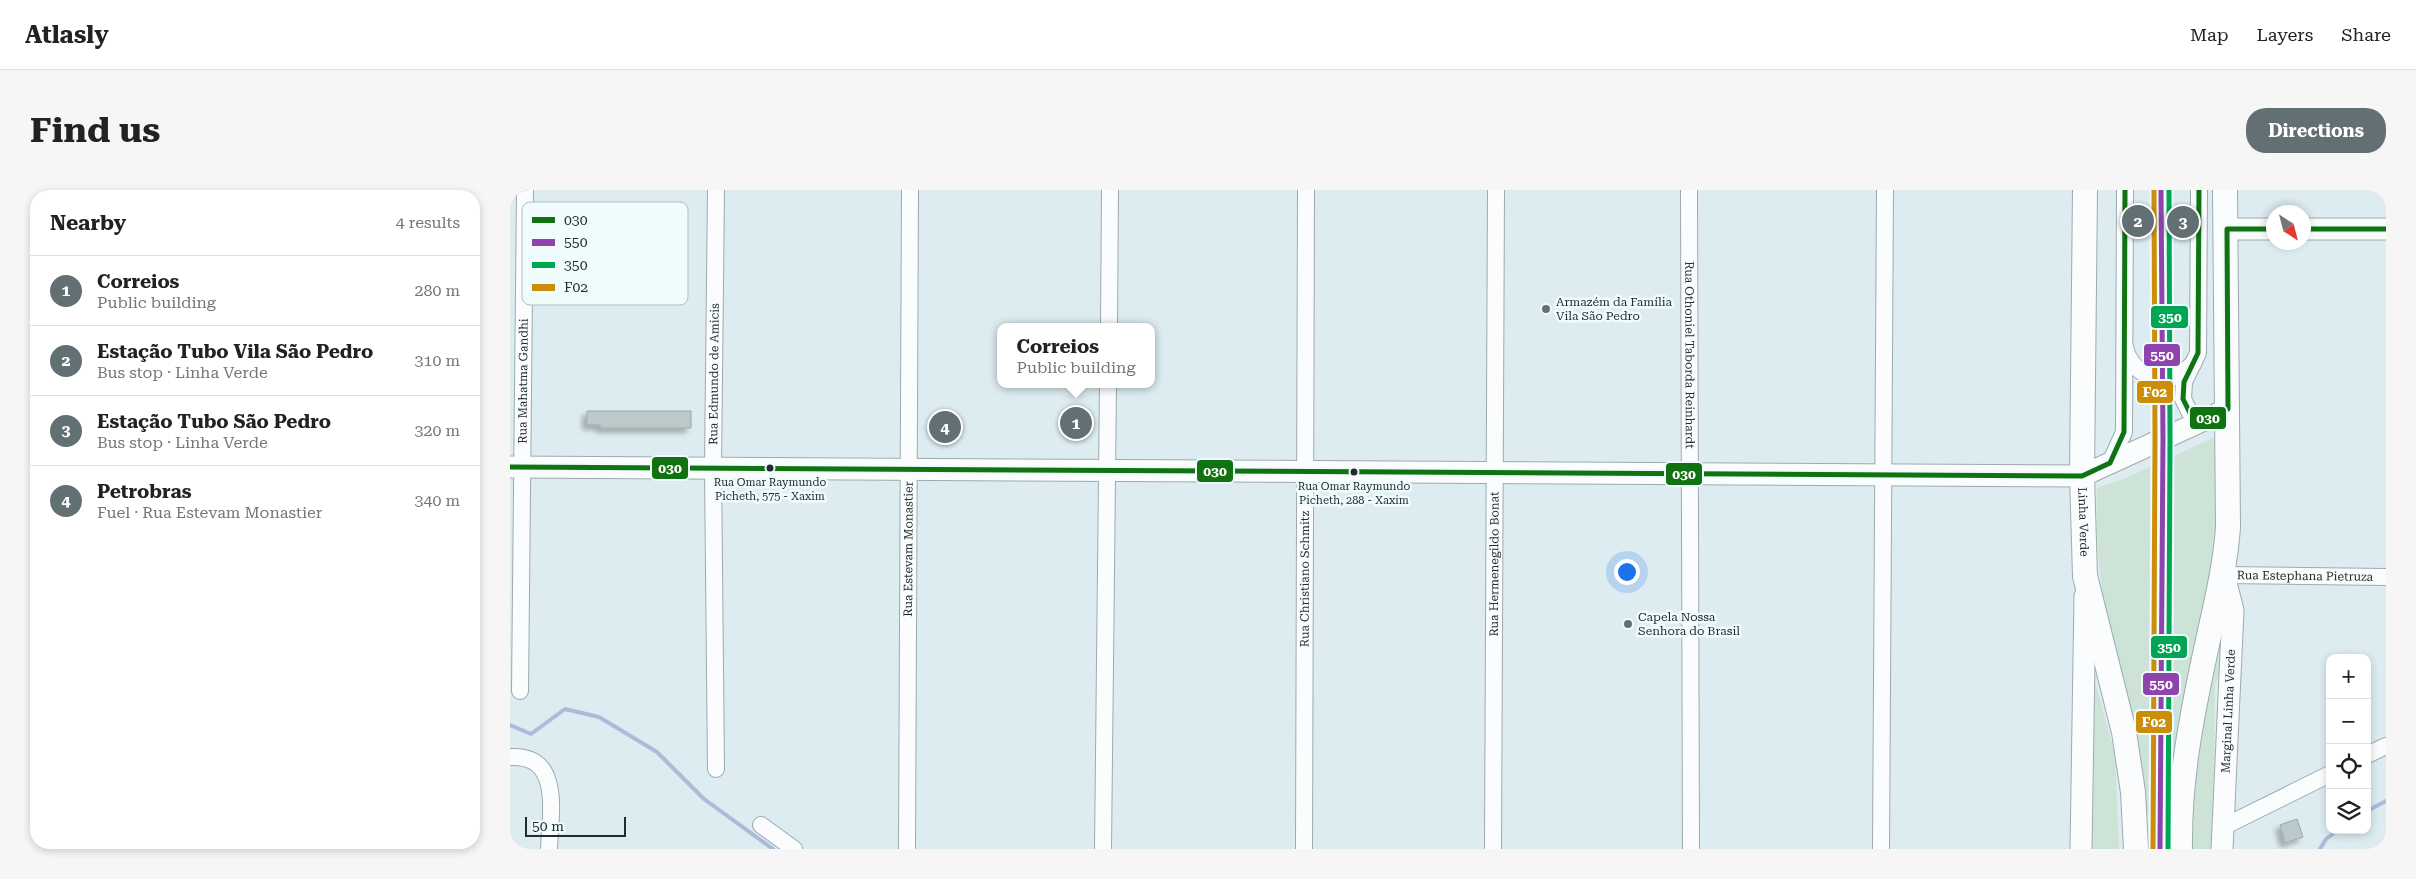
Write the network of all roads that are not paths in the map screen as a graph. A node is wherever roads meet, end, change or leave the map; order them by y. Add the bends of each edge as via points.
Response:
1 (716, 190) edge
2 (910, 190) edge
3 (1110, 190) edge
4 (1306, 190) edge
5 (1496, 190) edge
6 (1689, 190) edge
7 (1884, 190) edge
8 (2085, 190) edge
9 (2124, 190) edge
10 (2161, 190) edge
11 (2199, 190) edge
12 (2225, 190) edge
13 (2227, 229) junction
14 (2266, 229) edge
15 (2311, 229) edge
16 (2386, 229) edge
17 (522, 282) edge
18 (1109, 323) edge
19 (2124, 342) junction
20 (2193, 364) junction
21 (2162, 379) junction
22 (1108, 388) edge
23 (2228, 409) junction
24 (2202, 421) junction
25 (2163, 439) junction
26 (2110, 463) junction
27 (516, 467) edge
28 (713, 468) junction
29 (908, 469) junction
30 (1107, 470) junction
31 (1305, 471) junction
32 (1495, 472) junction
33 (1690, 473) junction
34 (1883, 474) junction
35 (2082, 476) junction
36 (2224, 575) junction
37 (2085, 576) junction
38 (2386, 577) edge
39 (520, 691) dead end
40 (2386, 746) edge
41 (2371, 753) edge
42 (514, 756) edge
43 (716, 769) dead end
44 (2326, 776) edge
45 (761, 825) dead end
46 (2223, 827) junction
47 (549, 849) edge
48 (794, 849) edge
49 (907, 849) edge
50 (1103, 849) edge
51 (1304, 849) edge
52 (1493, 849) edge
53 (1691, 849) edge
54 (1881, 849) edge
55 (2081, 849) edge
56 (2136, 849) edge
57 (2160, 849) edge
58 (2180, 849) edge
59 (2222, 849) edge

1 - 28 street, Rua Edmundo de Amicis
2 - 29 street, Rua Estevam Monastier
3 - 18 street
4 - 31 street, Rua Christiano Schmitz
5 - 32 street, Rua Hermenegildo Bonat
6 - 33 street, Rua Othoniel Taborda Reinhardt
7 - 34 street
8 - 35 highway, Linha Verde
9 - 19 street
10 - 21 street
11 - 20 street via 2198,353
12 - 13 highway
13 - 14 main road
13 - 23 highway
15 - 16 main road
17 - 27 street, Rua Mahatma Gandhi
19 - 21 street via 2132,364 2150,377
19 - 26 street via 2124,432
20 - 21 street via 2179,375
20 - 24 street via 2184,382 2183,399 2190,414
21 - 25 street
22 - 30 street
23 - 24 main road
23 - 36 highway via 2228,527
24 - 25 main road
25 - 26 main road
25 - 57 street
26 - 35 main road
27 - 28 main road
27 - 39 street, Rua Mahatma Gandhi
28 - 29 main road
28 - 43 street, Rua Edmundo de Amicis
29 - 30 main road
29 - 49 street, Rua Estevam Monastier
30 - 31 main road
30 - 50 street
31 - 32 main road
31 - 51 street, Rua Christiano Schmitz
32 - 33 main road
32 - 52 street, Rua Hermenegildo Bonat
33 - 34 main road
33 - 53 street, Rua Othoniel Taborda Reinhardt
34 - 35 main road
34 - 54 street
35 - 37 highway, Linha Verde
36 - 38 street, Rua Estephana Pietruza
36 - 46 main road, Marginal Linha Verde via 2233,610
36 - 58 highway via 2187,745
37 - 55 main road
37 - 56 highway, Linha Verde via 2124,732 2133,792
40 - 41 street
42 - 47 street via 532,761 544,772 551,788
44 - 46 street
45 - 48 street
46 - 59 main road, Marginal Linha Verde

